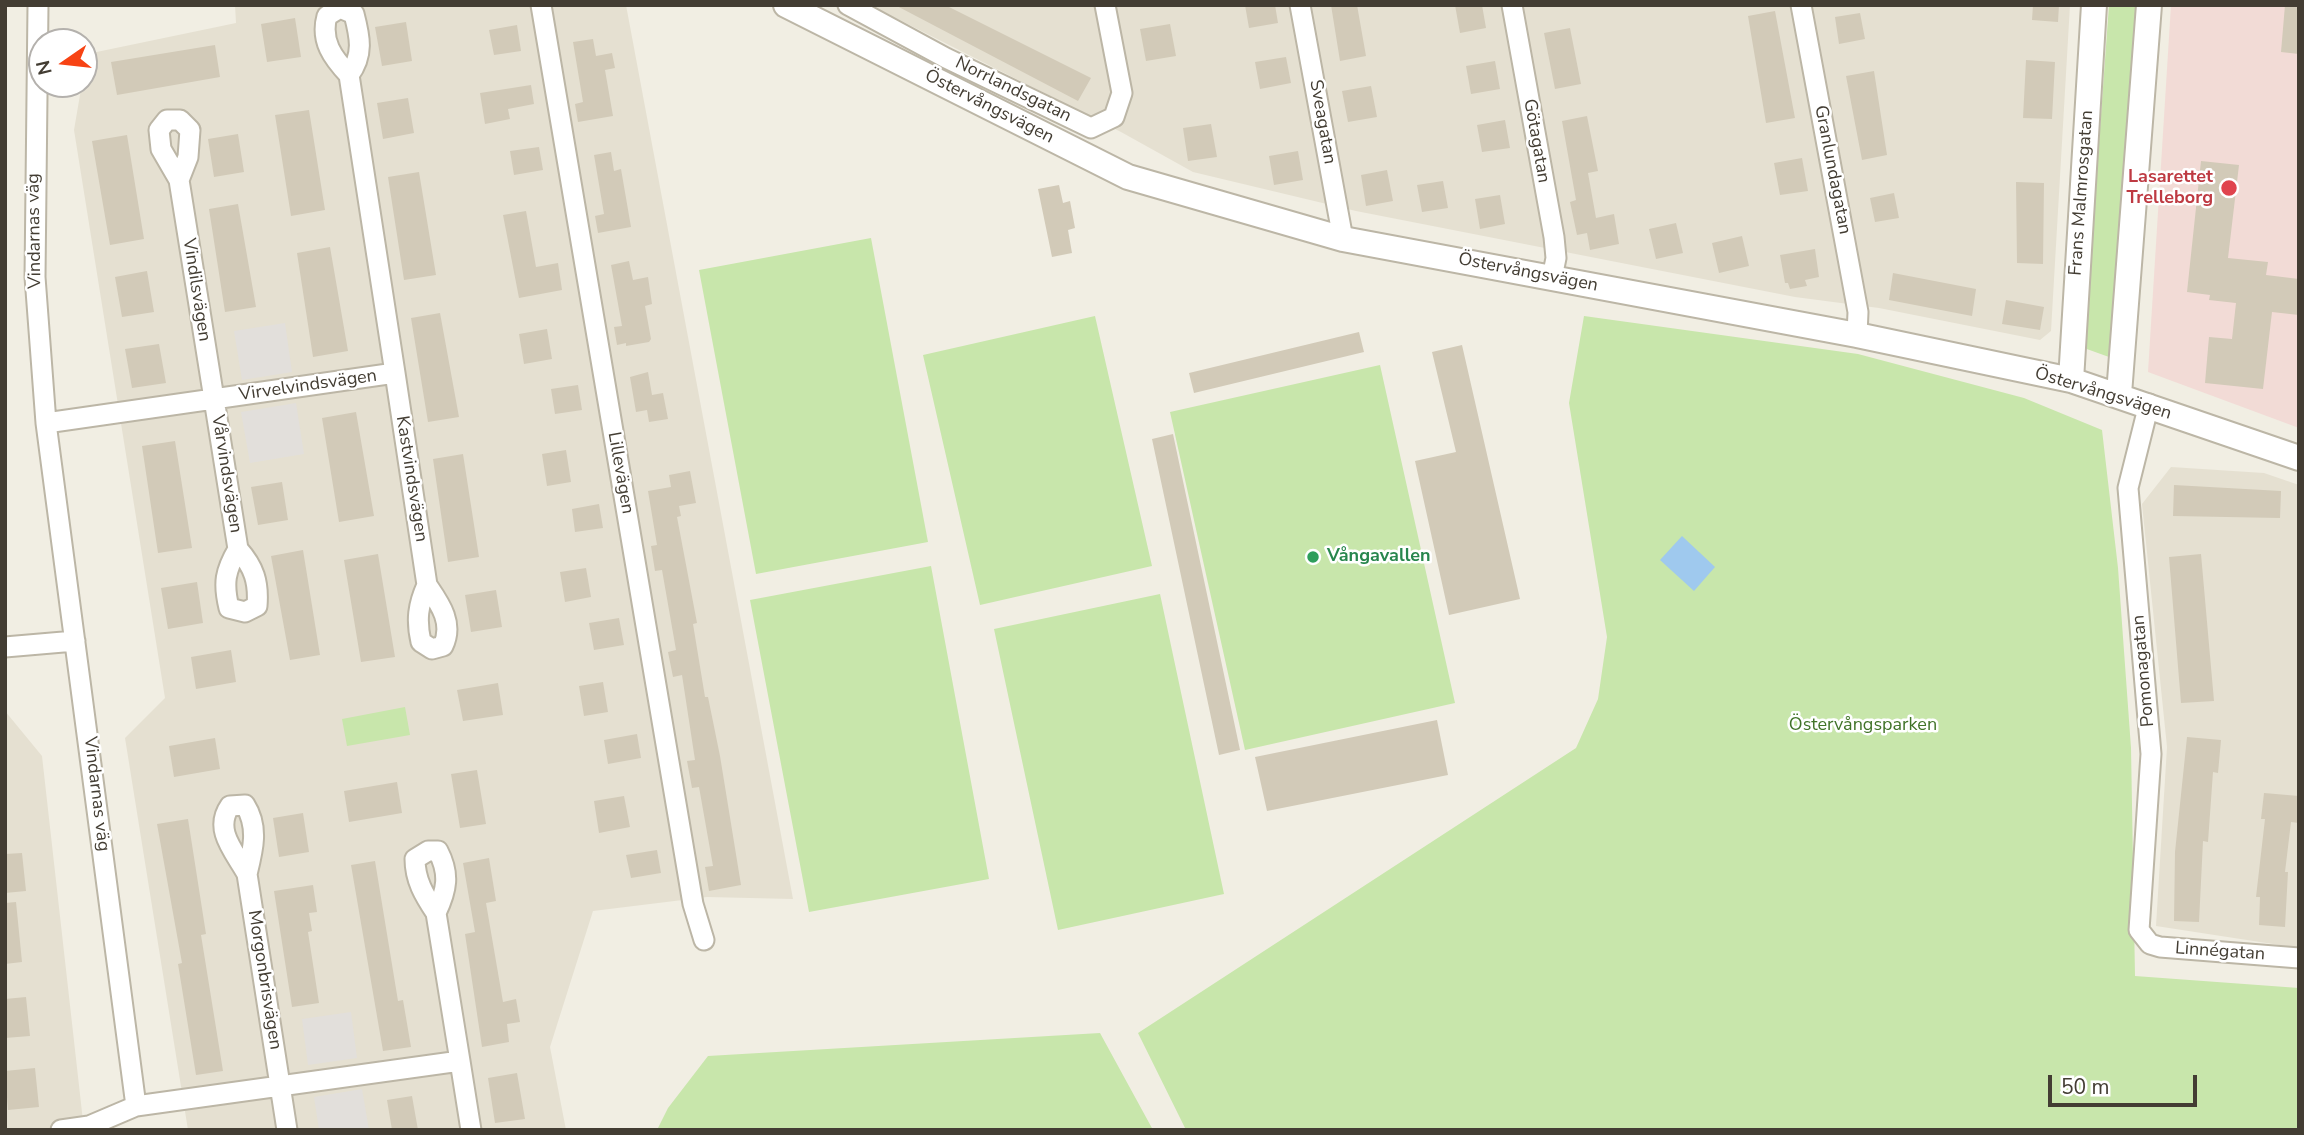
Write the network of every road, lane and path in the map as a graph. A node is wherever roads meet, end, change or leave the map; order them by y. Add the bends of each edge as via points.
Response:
1 (38, 5) edge
2 (541, 5) edge
3 (786, 5) edge
4 (848, 5) edge
5 (1105, 5) edge
6 (1300, 5) edge
7 (1512, 5) edge
8 (1801, 5) edge
9 (2094, 5) edge
10 (2149, 5) edge
11 (349, 75) dead end
12 (179, 180) dead end
13 (1343, 239) junction
14 (1552, 278) junction
15 (1857, 335) junction
16 (395, 373) junction
17 (2071, 380) junction
18 (2119, 394) junction
19 (214, 399) junction
20 (2149, 404) junction
21 (46, 423) junction
22 (2299, 458) edge
23 (238, 549) dead end
24 (428, 585) dead end
25 (75, 640) junction
26 (5, 648) edge
27 (247, 874) dead end
28 (436, 913) dead end
29 (2143, 939) joint
30 (704, 940) dead end
31 (2299, 958) edge
32 (460, 1061) junction
33 (280, 1086) junction
34 (136, 1106) junction
35 (61, 1130) edge
36 (287, 1130) edge
37 (471, 1130) edge

1 - 21 street, Vindarnas väg via 35,277
2 - 30 street, Lillevägen via 693,904
3 - 13 street, Östervångsvägen via 1128,177
4 - 5 street, Norrlandsgatan via 1091,128 1114,117 1122,93
6 - 13 street, Sveagatan
7 - 14 street, Götagatan via 1554,237
8 - 15 street, Granlundagatan via 1858,312
9 - 17 street, Frans Malmrosgatan
10 - 18 street
11 - 16 street, Virvelvindsvägen
12 - 19 street, Vindilsvägen
13 - 14 street, Östervångsvägen
14 - 15 street, Östervångsvägen
15 - 17 street, Östervångsvägen
16 - 19 street, Virvelvindsvägen
16 - 24 street, Kastvindsvägen
17 - 18 street, Östervångsvägen
18 - 20 street, Östervångsvägen
19 - 21 street, Virvelvindsvägen
19 - 23 street, Vårvindsvägen
20 - 22 street, Östervångsvägen
20 - 29 street, Pomonagatan via 2128,488 2151,754 2138,919
21 - 25 street, Vindarnas väg
25 - 26 street
25 - 34 street, Vindarnas väg
27 - 33 street, Morgonbrisvägen
28 - 32 street
29 - 31 street, Linnégatan via 2160,947
32 - 33 street
32 - 37 street
33 - 34 street
33 - 36 street, Morgonbrisvägen
34 - 35 street via 89,1126

